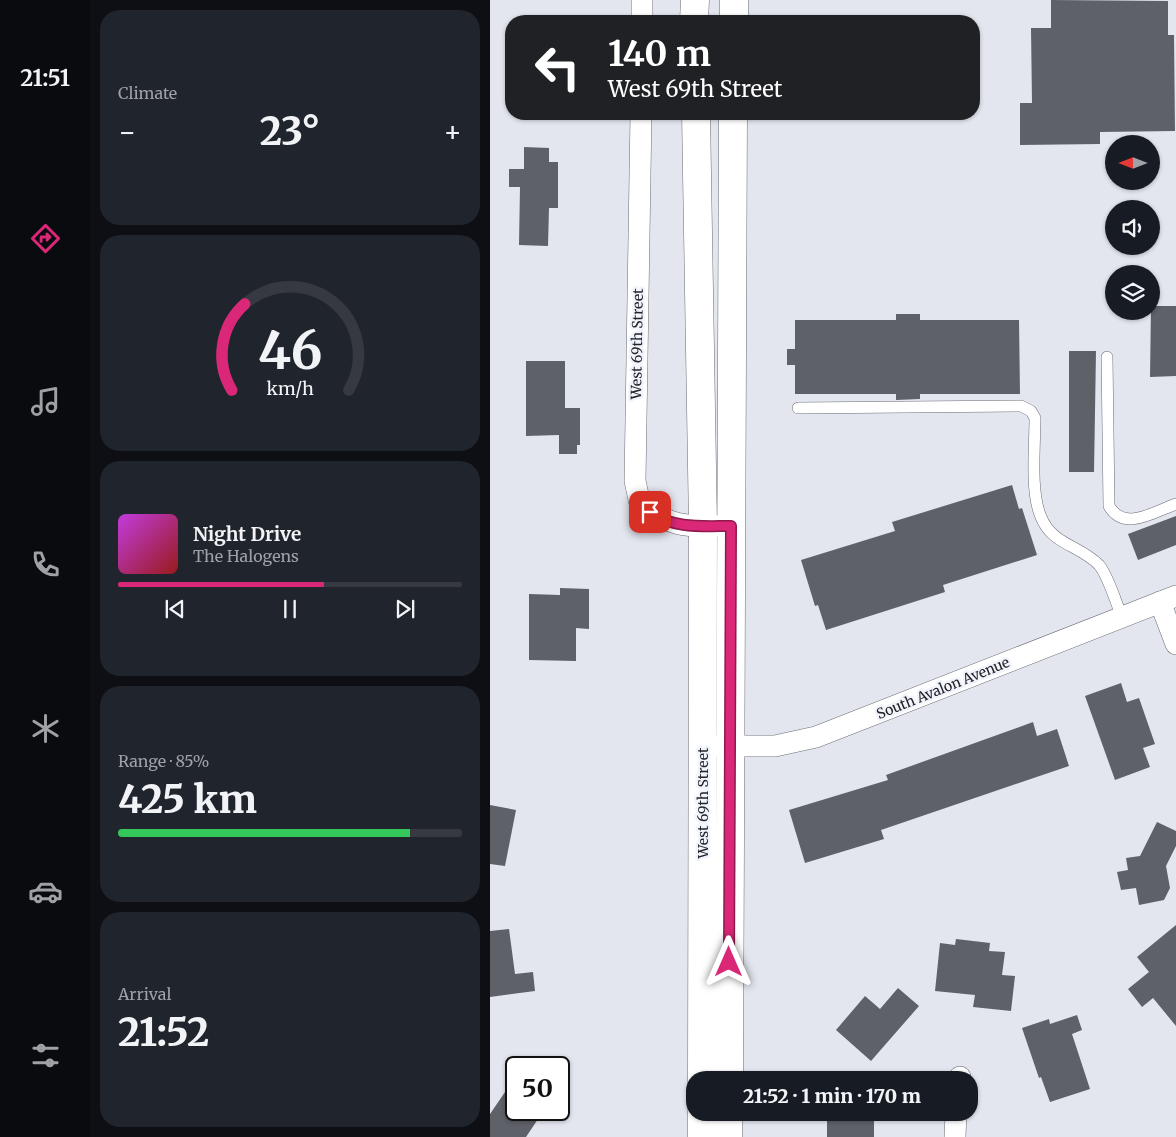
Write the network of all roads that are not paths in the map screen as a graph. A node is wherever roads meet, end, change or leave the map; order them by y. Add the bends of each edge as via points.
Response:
1 (642, 0) edge
2 (694, 0) edge
3 (734, 0) edge
4 (642, 15) edge
5 (694, 15) edge
6 (734, 15) edge
7 (641, 120) edge
8 (696, 120) edge
9 (733, 120) edge
10 (1107, 357) dead end
11 (798, 408) dead end
12 (1176, 504) edge
13 (703, 526) junction
14 (731, 526) junction
15 (1168, 599) edge
16 (1122, 617) junction
17 (1176, 644) edge
18 (703, 745) junction
19 (730, 746) junction
20 (702, 1071) edge
21 (728, 1071) edge
22 (702, 1121) edge
23 (728, 1121) edge
24 (956, 1121) edge
25 (702, 1137) edge
26 (728, 1137) edge
27 (955, 1137) edge

1 - 4 street
2 - 5 main road
3 - 6 main road
7 - 13 street, West 69th Street via 635,480 640,504 659,519 684,526
8 - 13 main road, West 69th Street
9 - 14 main road, West 69th Street
10 - 12 lane via 1109,506 1114,515 1126,520
11 - 16 lane via 1021,406 1031,411 1035,418 1035,490 1040,516 1057,539 1090,556 1101,566
13 - 14 street, West 69th Street
13 - 18 main road, West 69th Street
14 - 19 main road, West 69th Street
15 - 16 street, South Avalon Avenue
15 - 17 street
16 - 19 street, South Avalon Avenue via 816,737 775,746
18 - 19 street, South Avalon Avenue
18 - 20 main road, West 69th Street
19 - 21 main road, West 69th Street
22 - 25 main road
23 - 26 main road
24 - 27 street

